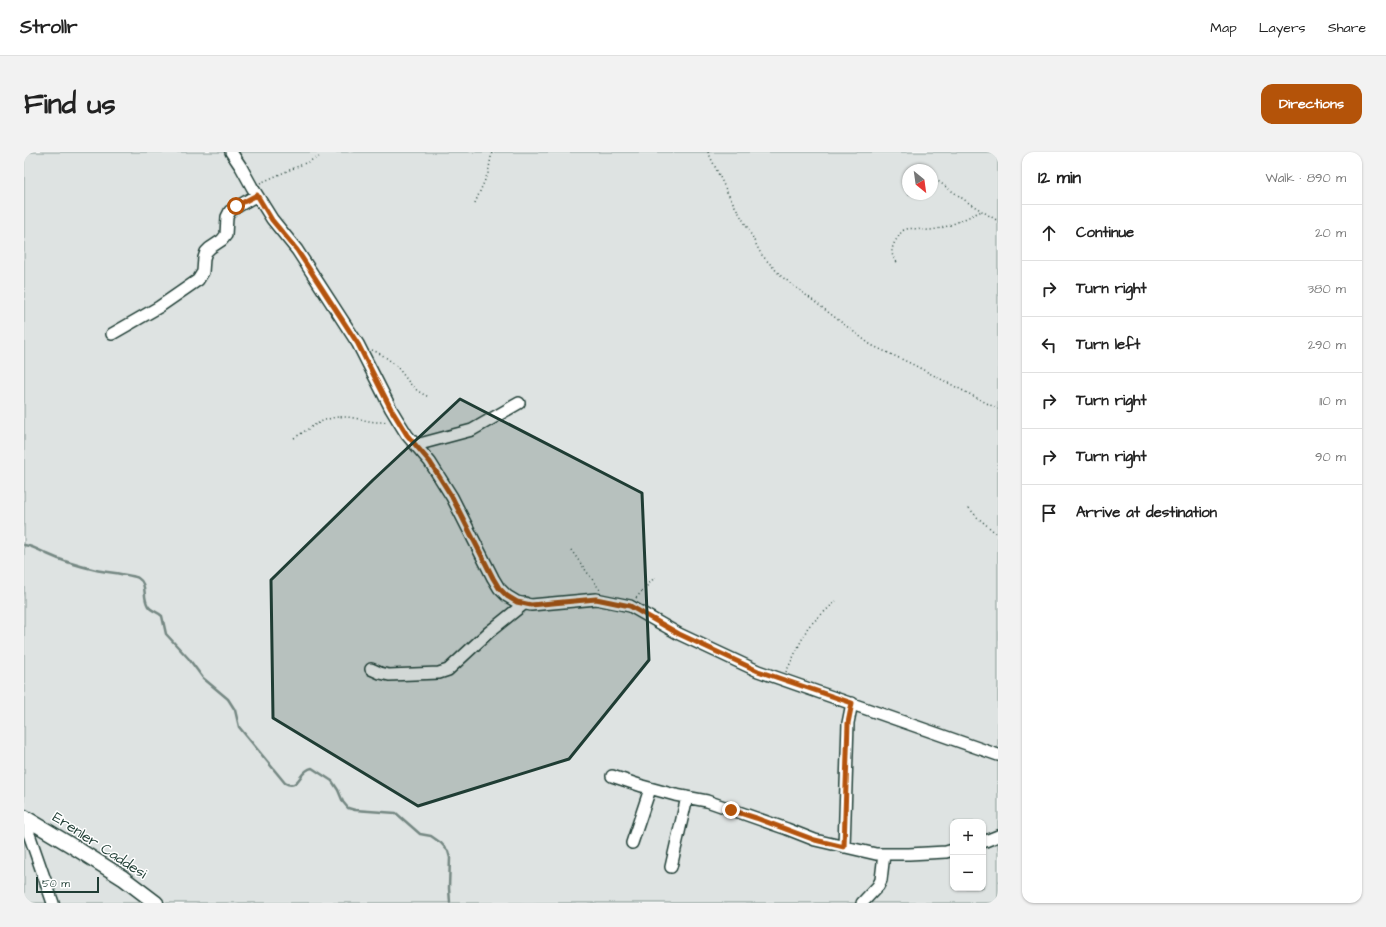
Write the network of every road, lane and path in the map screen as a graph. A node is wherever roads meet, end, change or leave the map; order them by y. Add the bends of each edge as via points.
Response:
1 (231, 152) edge
2 (492, 152) edge
3 (708, 152) edge
4 (319, 157) dead end
5 (938, 181) edge
6 (254, 191) junction
7 (475, 203) dead end
8 (982, 211) junction
9 (998, 221) edge
10 (897, 262) dead end
11 (112, 334) dead end
12 (358, 344) junction
13 (429, 398) dead end
14 (520, 403) dead end
15 (998, 409) edge
16 (397, 419) junction
17 (294, 438) dead end
18 (416, 445) junction
19 (969, 508) dead end
20 (998, 535) edge
21 (571, 550) dead end
22 (655, 577) dead end
23 (608, 601) junction
24 (836, 601) dead end
25 (525, 603) junction
26 (630, 606) junction
27 (371, 669) dead end
28 (782, 680) junction
29 (852, 703) junction
30 (998, 754) edge
31 (612, 776) dead end
32 (650, 789) junction
33 (687, 798) junction
34 (26, 819) edge
35 (998, 836) edge
36 (986, 841) edge
37 (632, 842) dead end
38 (844, 847) junction
39 (950, 851) edge
40 (884, 854) junction
41 (671, 867) dead end
42 (53, 903) edge
43 (156, 903) edge
44 (862, 903) edge

1 - 6 street
2 - 7 path via 488,173
3 - 15 path via 760,254 781,276 871,345
4 - 6 path
5 - 8 path
6 - 11 street via 230,211 226,235 206,252 203,272 198,280 160,307
6 - 12 street via 272,220 297,250
8 - 9 path
8 - 10 path via 943,227 904,230 892,247 892,255
12 - 13 path via 378,352 395,365 412,387
12 - 16 street
14 - 18 street via 472,430
16 - 17 path via 370,422 342,416 327,418
16 - 18 street
18 - 25 street via 452,497 499,588 517,602
19 - 20 path
21 - 23 path
22 - 26 path
23 - 25 street via 596,599 531,605
23 - 26 street
24 - 28 path via 808,627
25 - 27 street via 448,670 439,673 389,675
26 - 28 street via 679,634
28 - 29 street
29 - 30 street
29 - 38 street via 848,723
31 - 32 street
32 - 33 street
32 - 37 street
33 - 38 street via 707,801 815,840
33 - 41 street
34 - 42 street
34 - 43 main road, Erenler Caddesi via 80,850
35 - 36 street
38 - 40 street
39 - 40 street
40 - 44 street via 881,880

